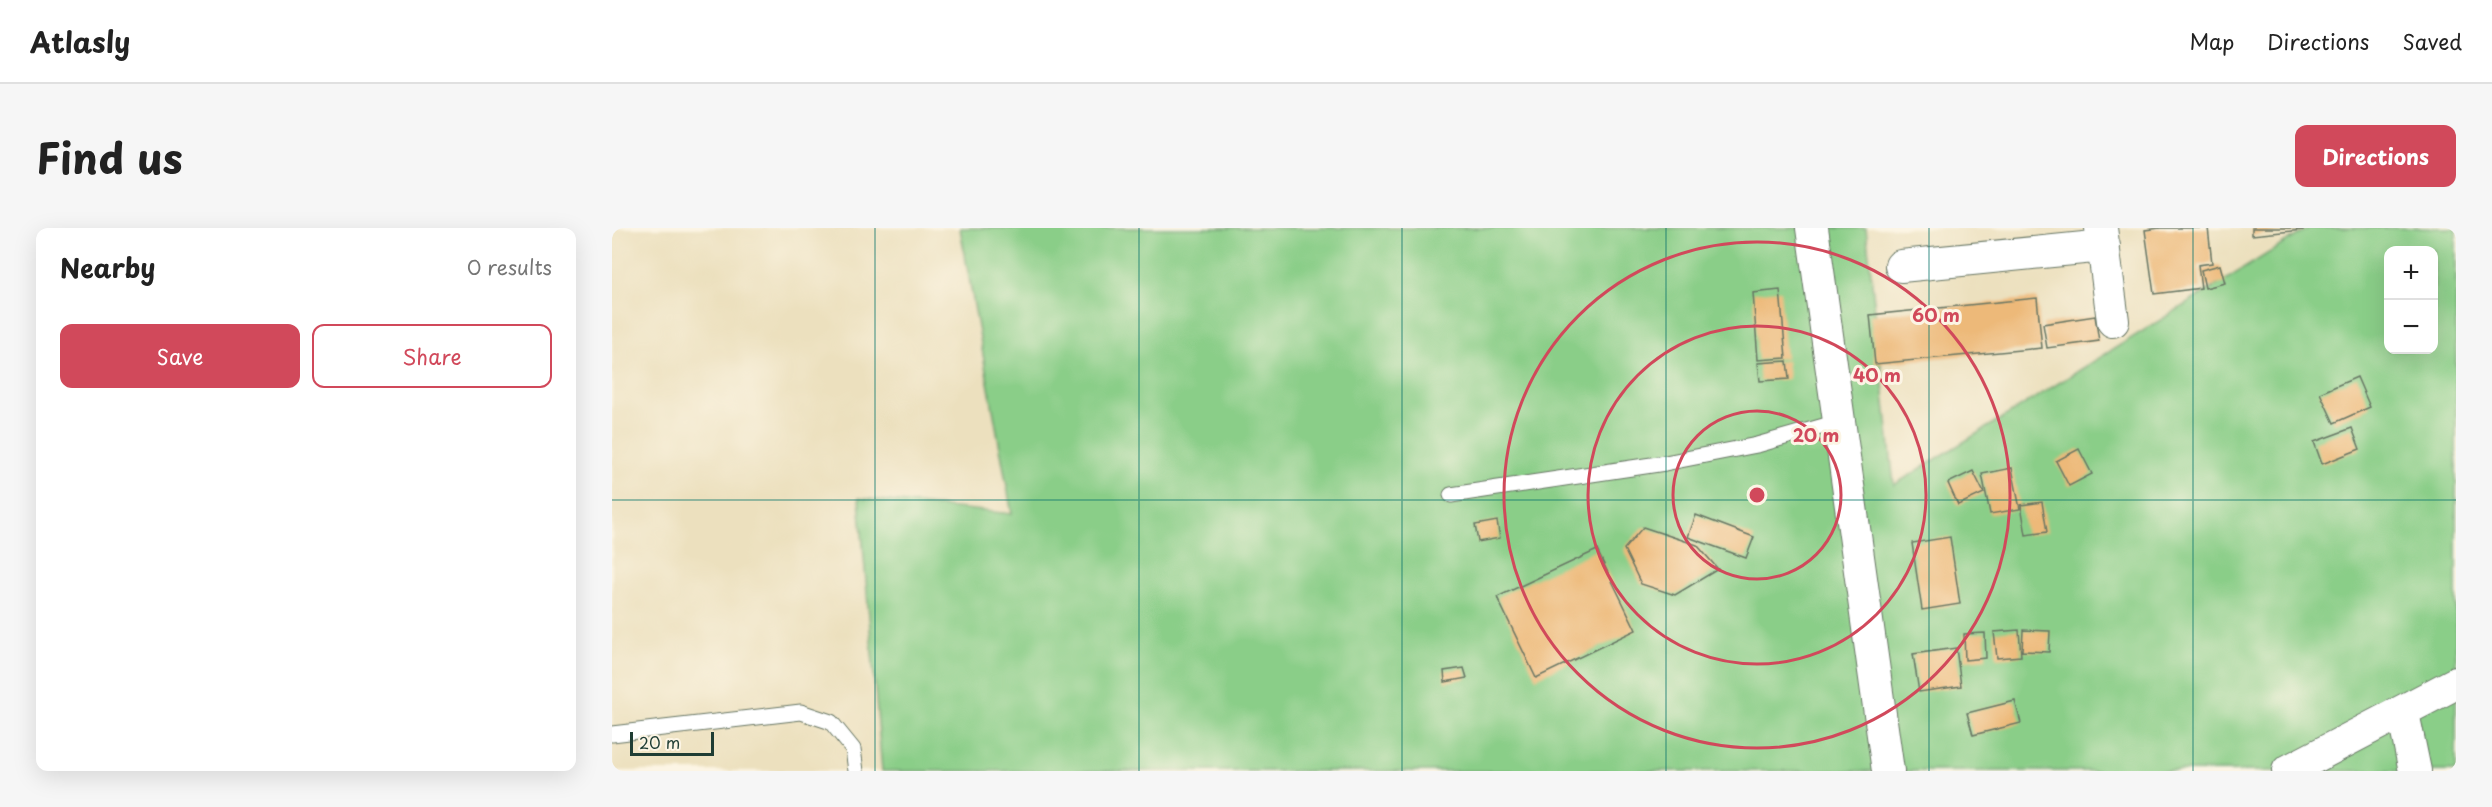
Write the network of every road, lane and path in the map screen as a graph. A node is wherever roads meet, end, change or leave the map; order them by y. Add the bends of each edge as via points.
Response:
1 (1812, 228) edge
2 (2102, 237) edge
3 (1901, 266) dead end
4 (2113, 321) dead end
5 (1838, 422) junction
6 (1451, 495) dead end
7 (2456, 683) edge
8 (2403, 713) junction
9 (612, 734) edge
10 (856, 771) edge
11 (1888, 771) edge
12 (2288, 771) edge
13 (2415, 771) edge

1 - 5 street
2 - 3 street
2 - 4 street
5 - 6 lane via 1757,445 1665,463
5 - 11 street
7 - 8 street
8 - 12 street
8 - 13 street
9 - 10 lane via 801,712 831,722 853,749

